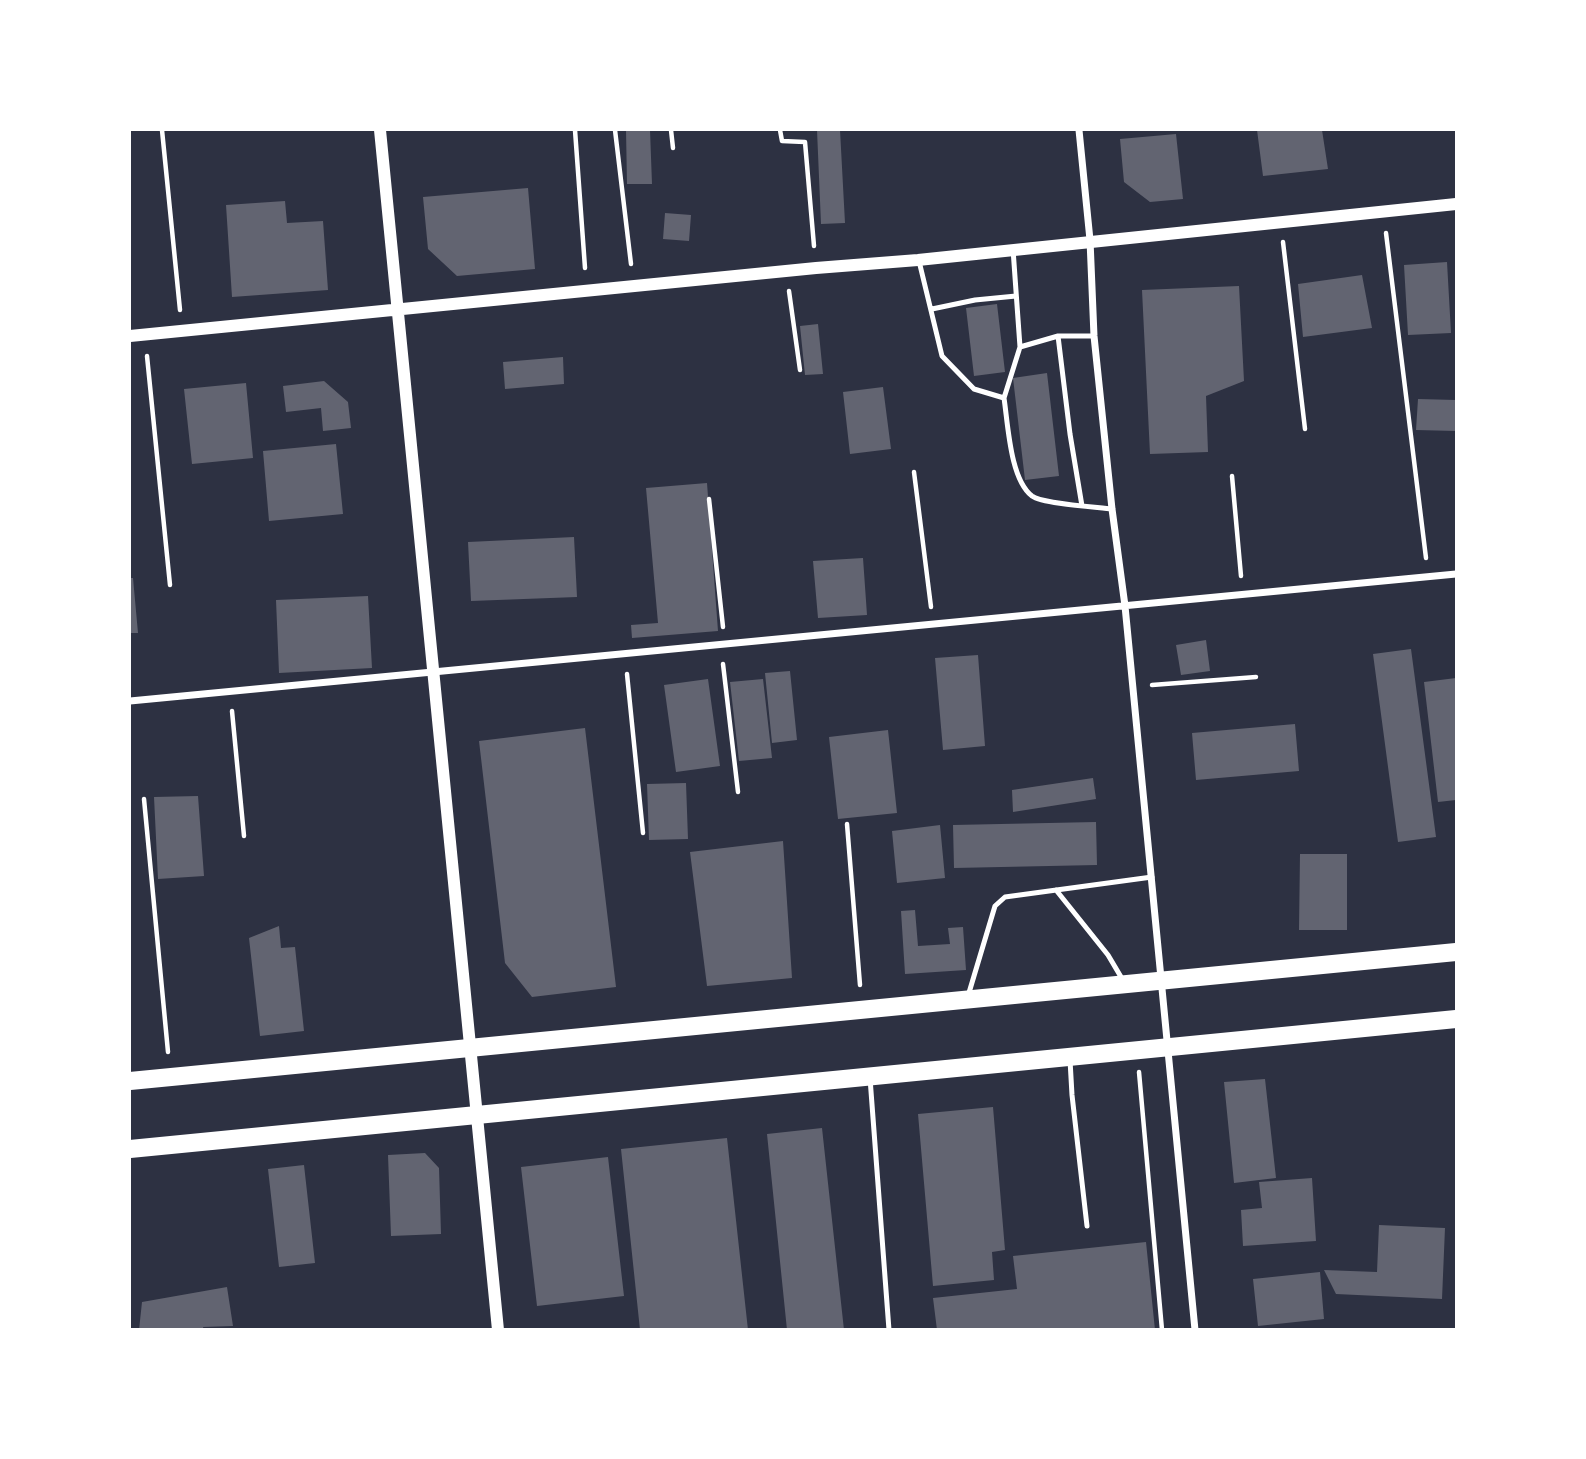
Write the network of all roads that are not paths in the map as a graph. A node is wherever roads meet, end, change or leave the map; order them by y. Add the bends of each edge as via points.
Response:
1 (380, 130) edge
2 (1079, 130) edge
3 (1457, 204) edge
4 (1090, 240) junction
5 (1013, 249) junction
6 (918, 260) junction
7 (1016, 296) junction
8 (397, 309) junction
9 (932, 309) junction
10 (130, 336) edge
11 (1058, 336) junction
12 (1094, 336) junction
13 (1020, 347) junction
14 (1004, 398) junction
15 (1082, 506) junction
16 (1112, 509) junction
17 (1457, 575) edge
18 (1125, 606) junction
19 (433, 672) junction
20 (130, 701) edge
21 (1152, 877) junction
22 (1056, 890) junction
23 (1457, 952) edge
24 (1163, 981) junction
25 (1126, 984) junction
26 (967, 1000) junction
27 (1457, 1018) edge
28 (1168, 1047) junction
29 (470, 1048) junction
30 (1070, 1056) junction
31 (870, 1076) junction
32 (130, 1081) edge
33 (477, 1115) junction
34 (130, 1149) edge
35 (1087, 1226) dead end
36 (498, 1329) edge
37 (889, 1329) edge
38 (1195, 1329) edge

1 - 8 street
2 - 4 street
3 - 4 street
4 - 5 street
4 - 12 street
5 - 6 street
5 - 7 lane
6 - 8 street
6 - 9 lane
7 - 9 lane
7 - 13 lane
8 - 10 street
8 - 19 street
9 - 14 lane via 942,356 974,389
11 - 12 lane
11 - 13 lane
11 - 15 lane
12 - 16 street
13 - 14 lane
14 - 15 lane via 1016,472 1023,486 1034,498
15 - 16 lane
16 - 18 street
17 - 18 street
18 - 19 street
18 - 21 street
19 - 20 street
19 - 29 street
21 - 22 lane
21 - 24 street
22 - 25 lane
22 - 26 lane via 1005,897 995,906
23 - 24 main road
24 - 25 main road
24 - 28 street
25 - 26 main road
26 - 29 main road
27 - 28 main road
28 - 30 main road
28 - 38 street
29 - 32 main road
29 - 33 street
30 - 31 main road
30 - 35 lane
31 - 33 main road
31 - 37 lane
33 - 34 main road
33 - 36 street

